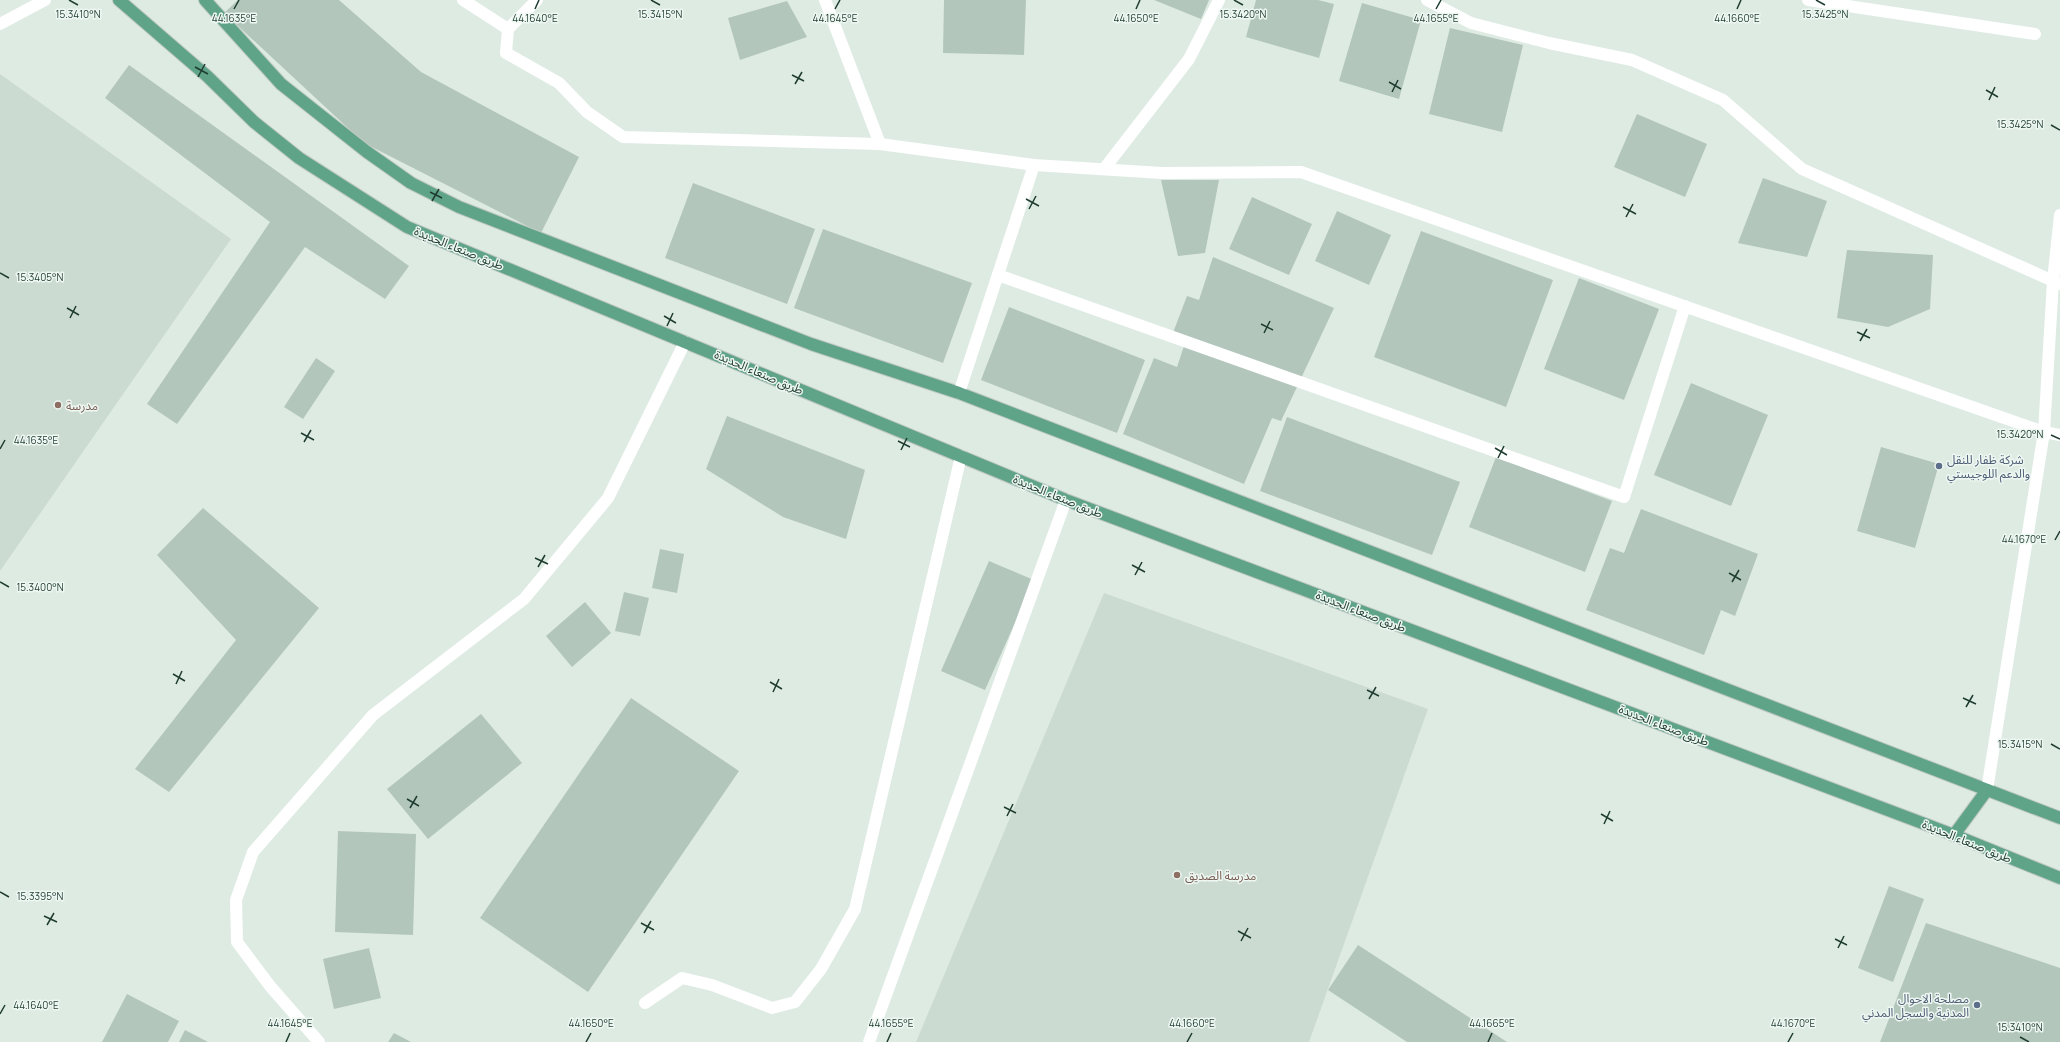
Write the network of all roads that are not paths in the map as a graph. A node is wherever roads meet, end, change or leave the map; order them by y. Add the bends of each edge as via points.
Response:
1 (45, 0) edge
2 (119, 0) edge
3 (205, 0) edge
4 (463, 0) edge
5 (537, 0) edge
6 (825, 0) edge
7 (1219, 0) edge
8 (1426, 0) edge
9 (1808, 0) edge
10 (0, 24) edge
11 (508, 29) junction
12 (2035, 34) dead end
13 (880, 144) junction
14 (1034, 165) junction
15 (1104, 169) junction
16 (2060, 215) edge
17 (998, 275) junction
18 (2057, 283) edge
19 (1685, 306) junction
20 (685, 342) junction
21 (959, 393) junction
22 (2044, 432) junction
23 (2060, 435) edge
24 (961, 456) junction
25 (1066, 500) junction
26 (1988, 790) junction
27 (2060, 818) edge
28 (1954, 835) junction
29 (2060, 878) edge
30 (645, 1003) dead end
31 (319, 1042) edge
32 (869, 1042) edge

1 - 10 street
2 - 20 main road, طريق صنعاء الحديدة via 207,76 254,122 300,158 407,227
3 - 21 main road via 281,84 411,183 459,207 803,341
4 - 11 street
5 - 11 street
6 - 13 street
7 - 15 street via 1189,59
8 - 18 street via 1470,23 1632,60 1723,100 1802,169
9 - 12 street
11 - 13 street via 506,53 559,84 587,112 623,137
13 - 14 street
14 - 15 street
14 - 17 street
15 - 19 street via 1162,173 1301,172
16 - 18 street
17 - 19 street via 1624,497
17 - 21 street
18 - 22 street
19 - 22 street
20 - 24 main road, طريق صنعاء الحديدة
20 - 31 street via 608,498 524,598 373,715 253,852 236,900 237,942 270,986
21 - 26 main road
22 - 23 street
22 - 26 street
24 - 25 main road, طريق صنعاء الحديدة
24 - 30 street via 854,909 821,969 795,1002 772,1008 682,978
25 - 28 main road, طريق صنعاء الحديدة
25 - 32 street
26 - 27 main road
26 - 28 main road
28 - 29 main road, طريق صنعاء الحديدة

